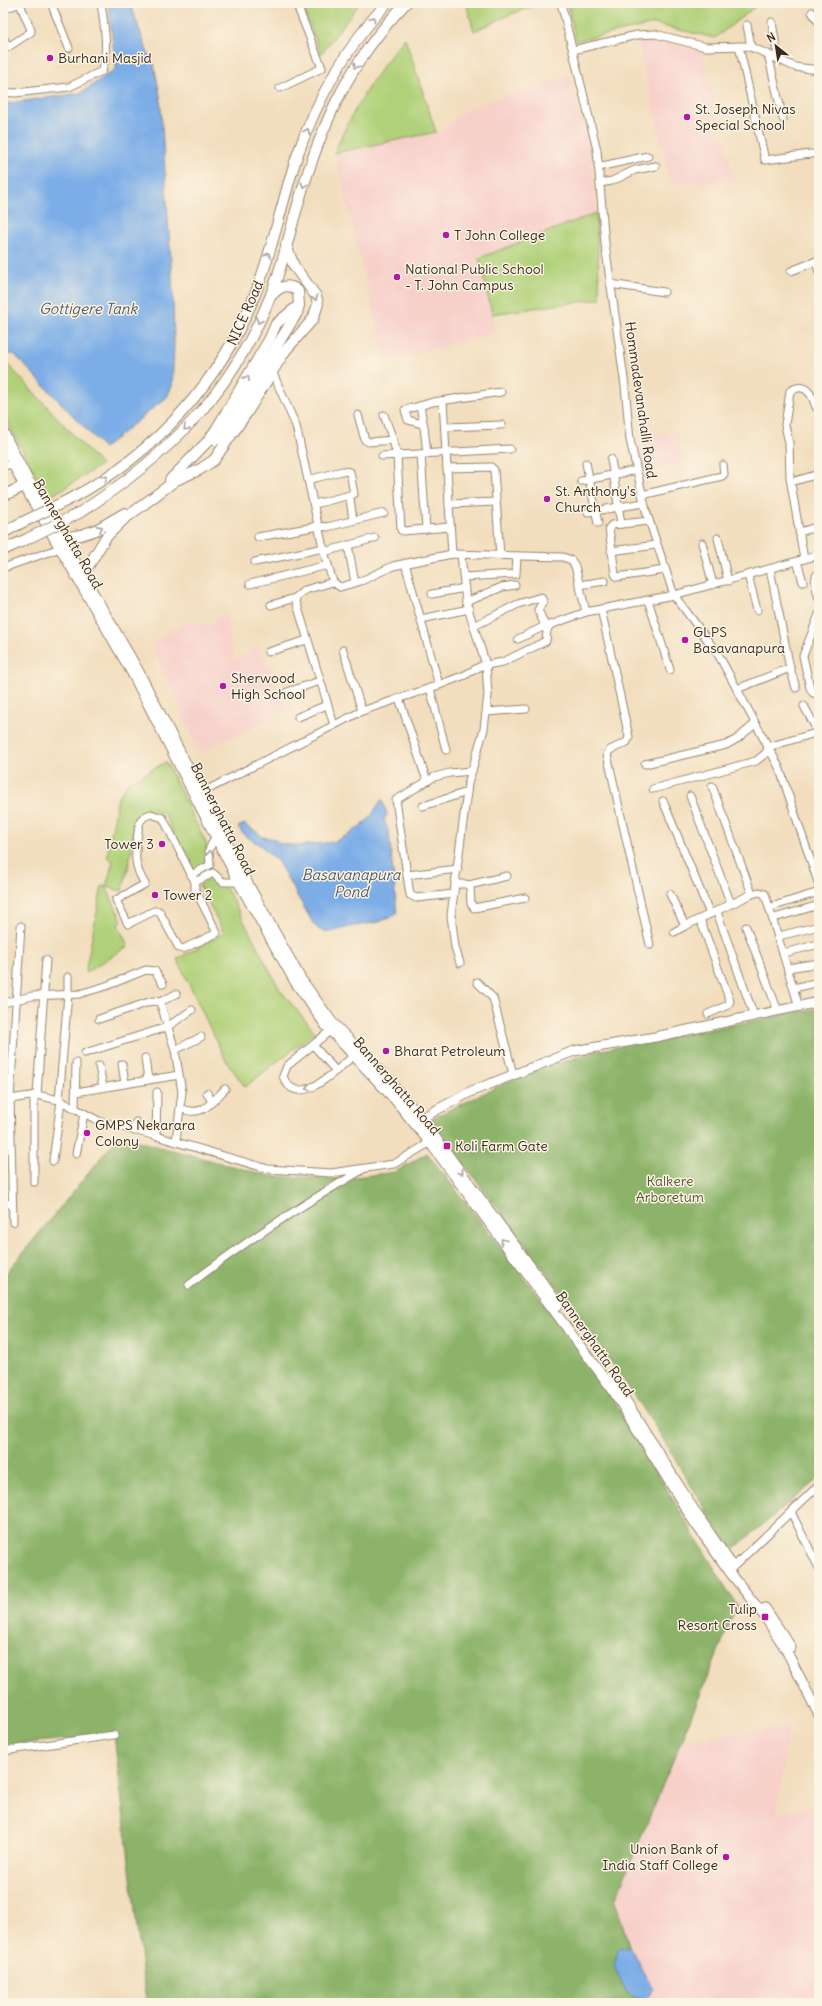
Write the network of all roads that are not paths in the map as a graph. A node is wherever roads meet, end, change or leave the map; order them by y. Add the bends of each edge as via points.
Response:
1 (21, 3) edge
2 (51, 3) edge
3 (101, 3) edge
4 (296, 3) edge
5 (387, 3) edge
6 (406, 3) edge
7 (561, 3) edge
8 (3, 9) edge
9 (812, 12) dead end
10 (819, 20) edge
11 (772, 22) dead end
12 (747, 26) dead end
13 (3, 37) edge
14 (739, 46) junction
15 (751, 47) junction
16 (5, 48) edge
17 (69, 48) dead end
18 (573, 50) junction
19 (768, 54) junction
20 (778, 58) junction
21 (819, 70) edge
22 (280, 88) dead end
23 (3, 92) edge
24 (783, 119) dead end
25 (810, 154) dead end
26 (648, 156) dead end
27 (656, 166) dead end
28 (598, 168) junction
29 (600, 184) junction
30 (286, 245) junction
31 (817, 261) edge
32 (791, 271) dead end
33 (819, 272) edge
34 (610, 284) junction
35 (664, 292) dead end
36 (270, 297) junction
37 (272, 371) junction
38 (501, 392) dead end
39 (443, 401) junction
40 (420, 406) junction
41 (816, 407) dead end
42 (358, 415) dead end
43 (384, 415) dead end
44 (502, 425) dead end
45 (424, 427) junction
46 (445, 427) junction
47 (3, 431) edge
48 (393, 440) junction
49 (3, 444) edge
50 (510, 449) dead end
51 (446, 452) junction
52 (424, 454) junction
53 (397, 455) junction
54 (382, 456) dead end
55 (611, 459) dead end
56 (586, 463) dead end
57 (13, 464) junction
58 (723, 464) dead end
59 (3, 466) edge
60 (447, 468) junction
61 (637, 470) junction
62 (819, 474) edge
63 (614, 475) junction
64 (175, 478) junction
65 (590, 479) junction
66 (308, 480) junction
67 (581, 481) dead end
68 (25, 482) junction
69 (791, 482) junction
70 (3, 488) edge
71 (642, 494) junction
72 (3, 496) edge
73 (350, 499) dead end
74 (496, 502) junction
75 (644, 503) junction
76 (315, 504) junction
77 (449, 504) junction
78 (619, 508) junction
79 (595, 511) junction
80 (588, 512) dead end
81 (384, 513) dead end
82 (353, 520) junction
83 (649, 521) junction
84 (598, 523) dead end
85 (621, 524) junction
86 (319, 526) junction
87 (819, 526) edge
88 (450, 527) junction
89 (426, 529) junction
90 (800, 532) junction
91 (3, 533) edge
92 (258, 537) dead end
93 (375, 538) dead end
94 (718, 538) dead end
95 (59, 541) junction
96 (702, 543) dead end
97 (348, 545) junction
98 (656, 545) junction
99 (3, 550) edge
100 (324, 550) junction
101 (611, 551) junction
102 (452, 554) junction
103 (461, 555) junction
104 (819, 555) edge
105 (500, 556) junction
106 (517, 556) junction
107 (801, 560) junction
108 (255, 562) dead end
109 (405, 563) junction
110 (328, 565) junction
111 (3, 568) edge
112 (770, 569) junction
113 (665, 570) junction
114 (819, 572) edge
115 (748, 575) junction
116 (80, 576) junction
117 (464, 577) junction
118 (605, 580) dead end
119 (728, 581) junction
120 (333, 582) junction
121 (803, 582) dead end
122 (355, 583) junction
123 (250, 584) dead end
124 (515, 585) dead end
125 (579, 585) junction
126 (713, 585) junction
127 (465, 588) junction
128 (432, 594) dead end
129 (674, 594) junction
130 (296, 598) junction
131 (819, 599) edge
132 (648, 600) junction
133 (270, 605) dead end
134 (468, 605) junction
135 (601, 609) junction
136 (757, 610) dead end
137 (586, 612) junction
138 (819, 614) edge
139 (421, 619) junction
140 (474, 626) junction
141 (546, 628) junction
142 (518, 639) dead end
143 (307, 640) junction
144 (343, 650) dead end
145 (268, 652) dead end
146 (486, 665) junction
147 (790, 668) junction
148 (670, 670) dead end
149 (320, 681) junction
150 (439, 685) junction
151 (430, 688) junction
152 (796, 688) dead end
153 (737, 689) junction
154 (287, 692) dead end
155 (819, 695) edge
156 (399, 698) junction
157 (327, 705) junction
158 (804, 706) dead end
159 (526, 709) dead end
160 (362, 711) junction
161 (487, 712) junction
162 (298, 717) dead end
163 (755, 724) junction
164 (334, 726) junction
165 (819, 732) edge
166 (768, 747) junction
167 (446, 750) dead end
168 (645, 764) dead end
169 (472, 771) junction
170 (427, 781) junction
171 (712, 786) dead end
172 (653, 789) dead end
173 (467, 792) junction
174 (199, 794) junction
175 (690, 796) dead end
176 (663, 801) dead end
177 (423, 806) dead end
178 (215, 837) junction
179 (458, 869) junction
180 (191, 875) junction
181 (407, 875) junction
182 (506, 876) dead end
183 (195, 882) junction
184 (239, 882) junction
185 (456, 884) junction
186 (469, 885) junction
187 (819, 886) edge
188 (819, 892) edge
189 (454, 894) junction
190 (670, 894) dead end
191 (752, 894) junction
192 (805, 897) junction
193 (525, 898) dead end
194 (731, 904) junction
195 (819, 906) edge
196 (771, 907) junction
197 (809, 908) junction
198 (710, 914) junction
199 (718, 915) dead end
200 (774, 918) junction
201 (700, 919) junction
202 (21, 926) dead end
203 (685, 926) junction
204 (819, 926) edge
205 (746, 927) dead end
206 (674, 932) dead end
207 (779, 936) junction
208 (819, 944) edge
209 (650, 945) dead end
210 (784, 953) junction
211 (46, 960) dead end
212 (460, 963) dead end
213 (819, 963) edge
214 (788, 968) junction
215 (68, 977) dead end
216 (297, 978) junction
217 (477, 982) dead end
218 (819, 982) edge
219 (163, 984) dead end
220 (794, 988) junction
221 (68, 994) junction
222 (176, 994) dead end
223 (43, 995) junction
224 (17, 998) junction
225 (160, 1002) junction
226 (819, 1002) edge
227 (3, 1003) edge
228 (799, 1007) junction
229 (192, 1010) dead end
230 (778, 1011) junction
231 (708, 1014) dead end
232 (754, 1016) junction
233 (99, 1019) dead end
234 (167, 1027) junction
235 (330, 1031) junction
236 (201, 1037) dead end
237 (313, 1045) junction
238 (175, 1050) junction
239 (85, 1054) dead end
240 (353, 1056) junction
241 (145, 1058) dead end
242 (76, 1063) dead end
243 (122, 1064) dead end
244 (99, 1066) dead end
245 (336, 1072) junction
246 (513, 1074) junction
247 (179, 1075) junction
248 (148, 1080) junction
249 (125, 1083) junction
250 (103, 1087) junction
251 (225, 1089) dead end
252 (76, 1092) junction
253 (157, 1092) dead end
254 (207, 1093) dead end
255 (35, 1095) junction
256 (6, 1099) edge
257 (60, 1100) junction
258 (212, 1102) junction
259 (180, 1108) junction
260 (75, 1109) junction
261 (84, 1114) junction
262 (417, 1120) junction
263 (136, 1122) dead end
264 (134, 1131) junction
265 (156, 1136) junction
266 (176, 1141) junction
267 (433, 1141) junction
268 (76, 1154) dead end
269 (53, 1161) dead end
270 (366, 1168) junction
271 (34, 1182) dead end
272 (12, 1203) junction
273 (3, 1205) edge
274 (13, 1222) dead end
275 (189, 1285) dead end
276 (819, 1485) edge
277 (791, 1512) junction
278 (819, 1568) edge
279 (731, 1569) junction
280 (819, 1700) edge
281 (819, 1715) edge
282 (114, 1735) dead end
283 (3, 1751) edge

1 - 8 street
1 - 16 street via 31,32
2 - 17 street
3 - 23 street via 106,41 102,71 68,87 15,94
4 - 22 street via 322,68
91 -> 5 highway, NICE Road, bridge via 72,498 118,470 159,436 208,381 229,349 256,292 297,158 323,93 348,52
6 -> 30 highway, NICE Road via 368,48 335,102 315,151
7 - 18 street, Hommadevanahalli Road
9 - 10 street
11 - 20 street
12 - 15 street
13 - 16 street
14 - 15 street
14 - 18 street via 706,47 666,36 638,34
14 - 25 street via 765,160
15 - 19 street
18 - 28 street, Hommadevanahalli Road via 597,150
19 - 20 street
19 - 24 street
20 - 21 street via 795,68
26 - 28 street
27 - 29 street via 635,170
28 - 29 street, Hommadevanahalli Road
29 - 34 street, Hommadevanahalli Road
30 - 36 highway, NICE Road
30 -> 37 highway via 294,266 316,296 318,304 313,319 285,351
31 - 32 street
31 - 33 street
34 - 35 street
34 - 61 street, Hommadevanahalli Road via 630,440
64 -> 36 highway via 208,441 221,422 276,324 299,305 298,291 292,286 282,287
36 -> 99 highway, NICE Road, bridge via 239,360 202,410 154,459 79,513
37 - 64 highway via 214,460 199,470
37 - 66 street via 296,426
38 - 39 street
39 - 40 street
39 - 46 street
40 - 45 street
40 - 45 street via 405,410 405,413 408,420
41 - 69 street via 810,392 805,388 790,391 785,425 789,443
42 - 48 street via 365,440
43 - 48 street
44 - 46 street
45 - 52 street
46 - 51 street
47 - 68 main road, Bannerghatta Road
48 - 53 street
49 - 57 main road, Bannerghatta Road
50 - 51 street
51 - 52 street
51 - 60 street
52 - 53 street
52 - 89 street
53 - 54 street
53 - 89 street via 400,528 403,532
55 - 63 street
56 - 65 street
57 - 59 street
57 - 68 main road, Bannerghatta Road
58 - 71 street via 722,476
60 - 74 street via 493,468
60 - 77 street
61 - 63 street
61 - 71 street, Hommadevanahalli Road
62 - 69 street
63 - 65 street
63 - 78 street
95 -> 64 highway via 96,530
64 - 116 highway via 113,530
65 - 67 street
65 - 79 street
66 - 76 street
66 - 76 street via 342,471 350,472 354,494
68 - 70 highway
68 - 72 highway
68 - 95 main road, Bannerghatta Road
69 - 90 street
71 - 75 street, Hommadevanahalli Road
73 - 82 street
74 - 77 street
74 - 105 street
75 - 78 street
75 - 83 street, Hommadevanahalli Road
76 - 86 street
77 - 88 street
78 - 79 street
78 - 85 street
79 - 80 street
79 - 84 street
81 - 82 street
82 - 86 street via 327,527
83 - 85 street
83 - 98 street, Hommadevanahalli Road
85 - 101 street via 609,528
86 - 92 street
86 - 100 street
87 - 90 street
88 - 89 street
88 - 102 street
90 - 107 street
93 - 97 street
94 - 119 street
95 - 111 street
95 - 116 main road, Bannerghatta Road
96 - 126 street
97 - 100 street
97 - 122 street
98 - 101 street
98 - 113 street, Hommadevanahalli Road
100 - 108 street
100 - 110 street
101 - 113 street via 617,577
102 - 103 street
102 - 109 street
103 - 105 street
103 - 117 street
104 - 107 street
105 - 106 street
106 - 117 street via 516,574
106 - 125 street via 564,557 575,566
107 - 112 street
107 - 121 street
109 - 122 street
109 - 139 street
110 - 120 street
110 - 123 street
112 - 115 street
112 - 147 street
113 - 129 street, Hommadevanahalli Road
114 - 131 street via 815,579
115 - 119 street
115 - 136 street
116 - 174 main road, Bannerghatta Road via 138,670
117 - 127 street
118 - 125 street
119 - 126 street
120 - 122 street via 340,587
120 - 130 street via 305,590
124 - 134 street via 502,587
125 - 137 street
126 - 129 street
127 - 128 street
127 - 134 street
129 - 132 street
129 - 153 street, Hommadevanahalli Road via 718,654
130 - 133 street
130 - 143 street
132 - 135 street
132 - 148 street
134 - 139 street
134 - 140 street
135 - 137 street
135 - 209 street via 629,737 627,742 607,754
137 - 141 street
138 - 155 street via 803,656 810,688 813,693
139 - 150 street
140 - 141 street via 518,604 541,598 543,601 538,610
140 - 146 street
141 - 142 street
141 - 146 street via 546,641 503,662
143 - 145 street
143 - 149 street
144 - 160 street
146 - 150 street
146 - 161 street
147 - 152 street
147 - 153 street
149 - 154 street
149 - 157 street
150 - 151 street
151 - 156 street
151 - 167 street
153 - 163 street, Hommadevanahalli Road
156 - 160 street
156 - 170 street
157 - 162 street
157 - 164 street
158 - 165 street
159 - 161 street
160 - 164 street
161 - 169 street
163 - 166 street, Hommadevanahalli Road
163 - 168 street via 726,745
164 - 174 street
165 - 166 street
166 - 172 street via 766,753 756,761
166 - 187 street, Hommadevanahalli Road via 779,768
169 - 170 street via 450,773
169 - 173 street
170 - 181 street via 396,800
171 - 191 street
173 - 177 street
173 - 179 street
174 - 178 main road, Bannerghatta Road
174 - 216 main road, Bannerghatta Road
175 - 194 street
176 - 198 street
180 -> 178 street via 210,865 209,850
178 - 184 main road, Bannerghatta Road
179 - 181 street
179 - 185 street
180 - 183 street
180 - 183 street via 163,818 154,814 148,815 139,823 135,845 136,864 145,884 116,900 128,924 159,911 179,948 183,949 217,933 195,889
181 - 189 street via 410,895 413,897
182 - 186 street
183 - 184 street via 213,873 223,882
184 - 216 main road, Bannerghatta Road
185 - 186 street
185 - 189 street
186 - 193 street via 470,904 474,908
188 - 192 street
189 - 212 street via 451,915
190 - 203 street
191 - 194 street
191 - 196 street via 766,894
192 - 196 street
192 - 197 street
194 - 198 street
195 - 197 street
196 - 200 street
197 - 200 street
198 - 201 street
199 - 232 street
200 - 207 street
201 - 203 street
201 - 231 street via 730,1001 728,1005
202 - 224 street
203 - 206 street
204 - 207 street
205 - 230 street
207 - 210 street
208 - 210 street
210 - 214 street
211 - 223 street
213 - 214 street
214 - 220 street
215 - 221 street
216 - 235 main road, Bannerghatta Road
216 - 262 main road, Bannerghatta Road via 332,1022 383,1074
217 - 246 street via 493,998
218 - 220 street
219 - 221 street via 155,972 146,970 106,986 79,994
220 - 228 street
221 - 223 street
221 - 257 street
222 - 225 street
223 - 224 street
223 - 255 street
224 - 227 street
224 - 256 street
225 - 233 street via 152,1001
225 - 234 street
226 - 228 main road
228 - 230 main road
229 - 234 street
230 - 232 main road
232 - 246 main road via 574,1051
234 - 238 street
234 - 239 street
235 - 237 street
235 - 240 main road, Bannerghatta Road
236 - 238 street
237 - 245 street
245 -> 237 street via 306,1090 295,1090 288,1084 283,1076 284,1071
238 - 247 street
240 - 245 street
240 - 262 main road, Bannerghatta Road
241 - 248 street
242 - 252 street
243 - 249 street
244 - 250 street
246 - 262 main road via 454,1100
247 - 248 street
247 - 259 street via 182,1092
248 - 249 street
249 - 250 street
250 - 252 street
251 - 258 street
252 - 260 street
253 - 265 street
254 - 258 street
255 - 256 street
255 - 257 street
255 - 271 street
256 - 272 street
257 - 260 street
257 - 269 street
258 - 259 street via 202,1111 190,1112
259 - 266 street
260 - 261 street
261 - 264 street
261 - 268 street
262 - 267 main road, Bannerghatta Road
263 - 264 street
264 - 265 street
265 - 266 street
266 - 270 street via 268,1169 331,1173
267 - 270 street via 394,1164
267 - 279 main road, Bannerghatta Road via 612,1389 694,1522
270 - 275 street via 302,1204 256,1234
272 - 273 street
272 - 274 street
276 - 277 street
277 - 278 street
277 - 279 street
279 - 280 main road, Bannerghatta Road via 784,1634
279 - 281 main road, Bannerghatta Road via 786,1648
282 - 283 street

